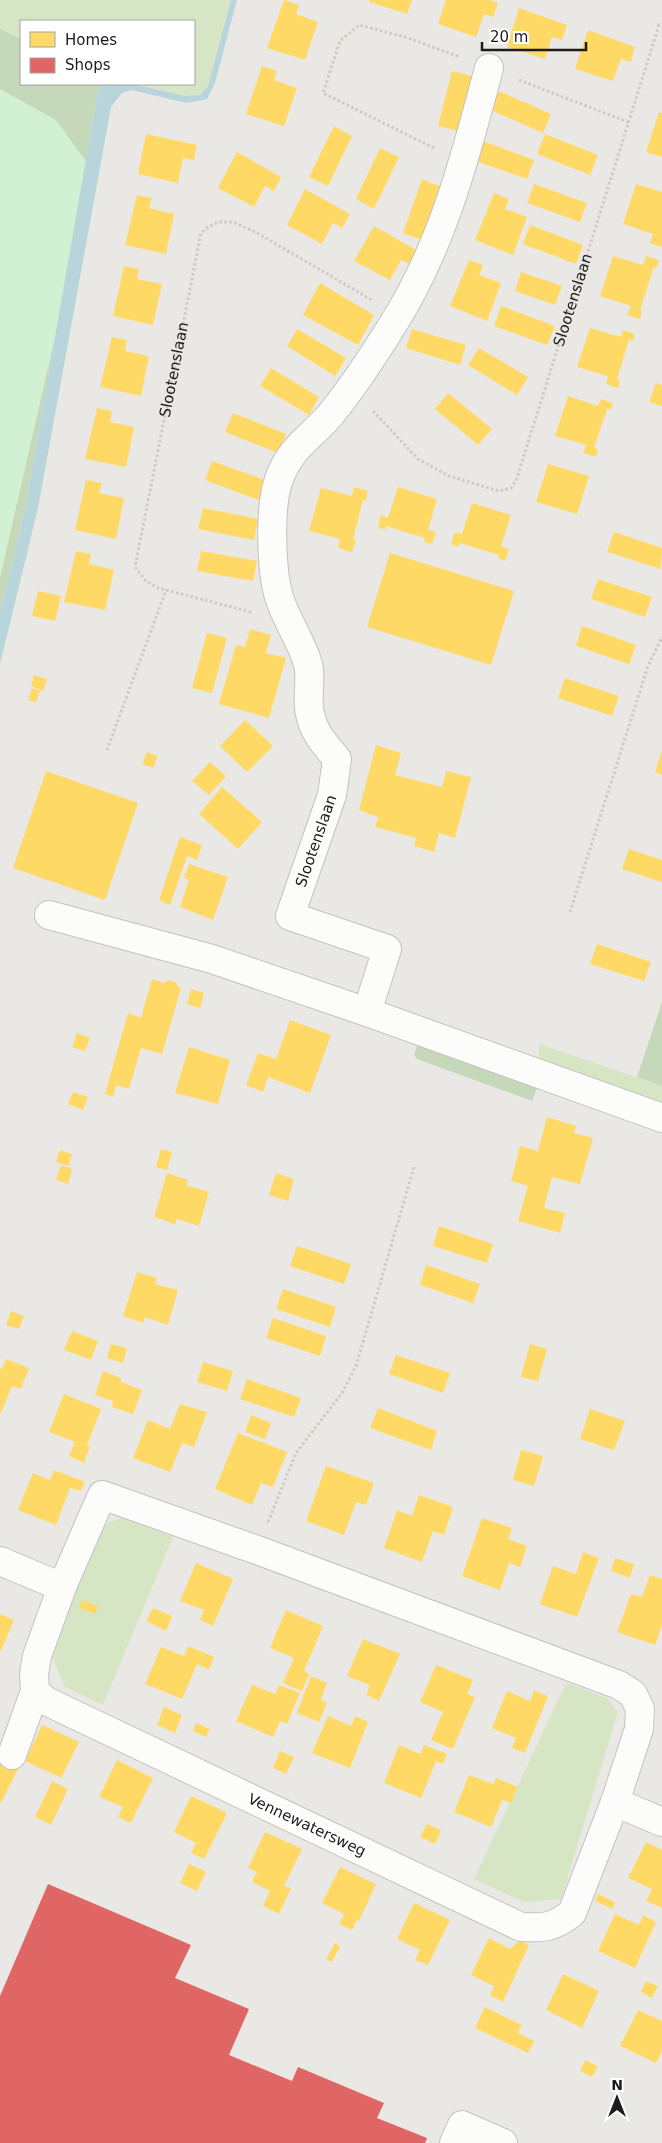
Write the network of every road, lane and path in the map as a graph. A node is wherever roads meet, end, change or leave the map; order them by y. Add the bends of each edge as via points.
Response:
1 (662, 24) edge
2 (489, 68) junction
3 (628, 122) junction
4 (464, 163) junction
5 (398, 316) junction
6 (351, 387) junction
7 (166, 590) junction
8 (285, 610) junction
9 (662, 637) edge
10 (107, 750) dead end
11 (570, 912) dead end
12 (49, 915) dead end
13 (367, 1012) junction
14 (662, 1118) edge
15 (414, 1168) dead end
16 (257, 1550) junction
17 (0, 1560) edge
18 (62, 1587) junction
19 (35, 1691) junction
20 (12, 1755) dead end
21 (615, 1802) junction
22 (662, 1822) edge
23 (454, 2143) edge
24 (503, 2143) edge

1 - 3 path, Slootenslaan via 659,25
2 - 3 path
2 - 4 street, Slootenslaan
2 - 4 path via 404,37 359,25 340,41 323,93
3 - 6 path, Slootenslaan via 516,482 511,488 499,491 449,476 418,458
4 - 5 street, Slootenslaan via 438,238
5 - 6 street, Slootenslaan
5 - 7 path, Slootenslaan via 233,222 218,222 200,233 135,566 146,582
6 - 8 street, Slootenslaan via 330,415 288,459 278,481 273,562
7 - 8 path, Slootenslaan via 258,614
7 - 10 path
8 - 13 street, Slootenslaan via 308,666 309,713 319,738 337,759 332,795 290,916 387,949
9 - 11 path via 648,666
12 - 13 street via 212,960
13 - 14 street
15 - 16 path via 356,1366 342,1393 296,1453
16 - 18 street, Vennewatersweg via 102,1495
16 - 21 street, Vennewatersweg via 619,1685 633,1694 640,1709 639,1729
17 - 18 street
18 - 19 street, Vennewatersweg via 37,1656
19 - 20 street
19 - 21 street, Vennewatersweg via 46,1701 521,1927 544,1928 572,1913
21 - 22 street
23 - 24 street via 462,2125

